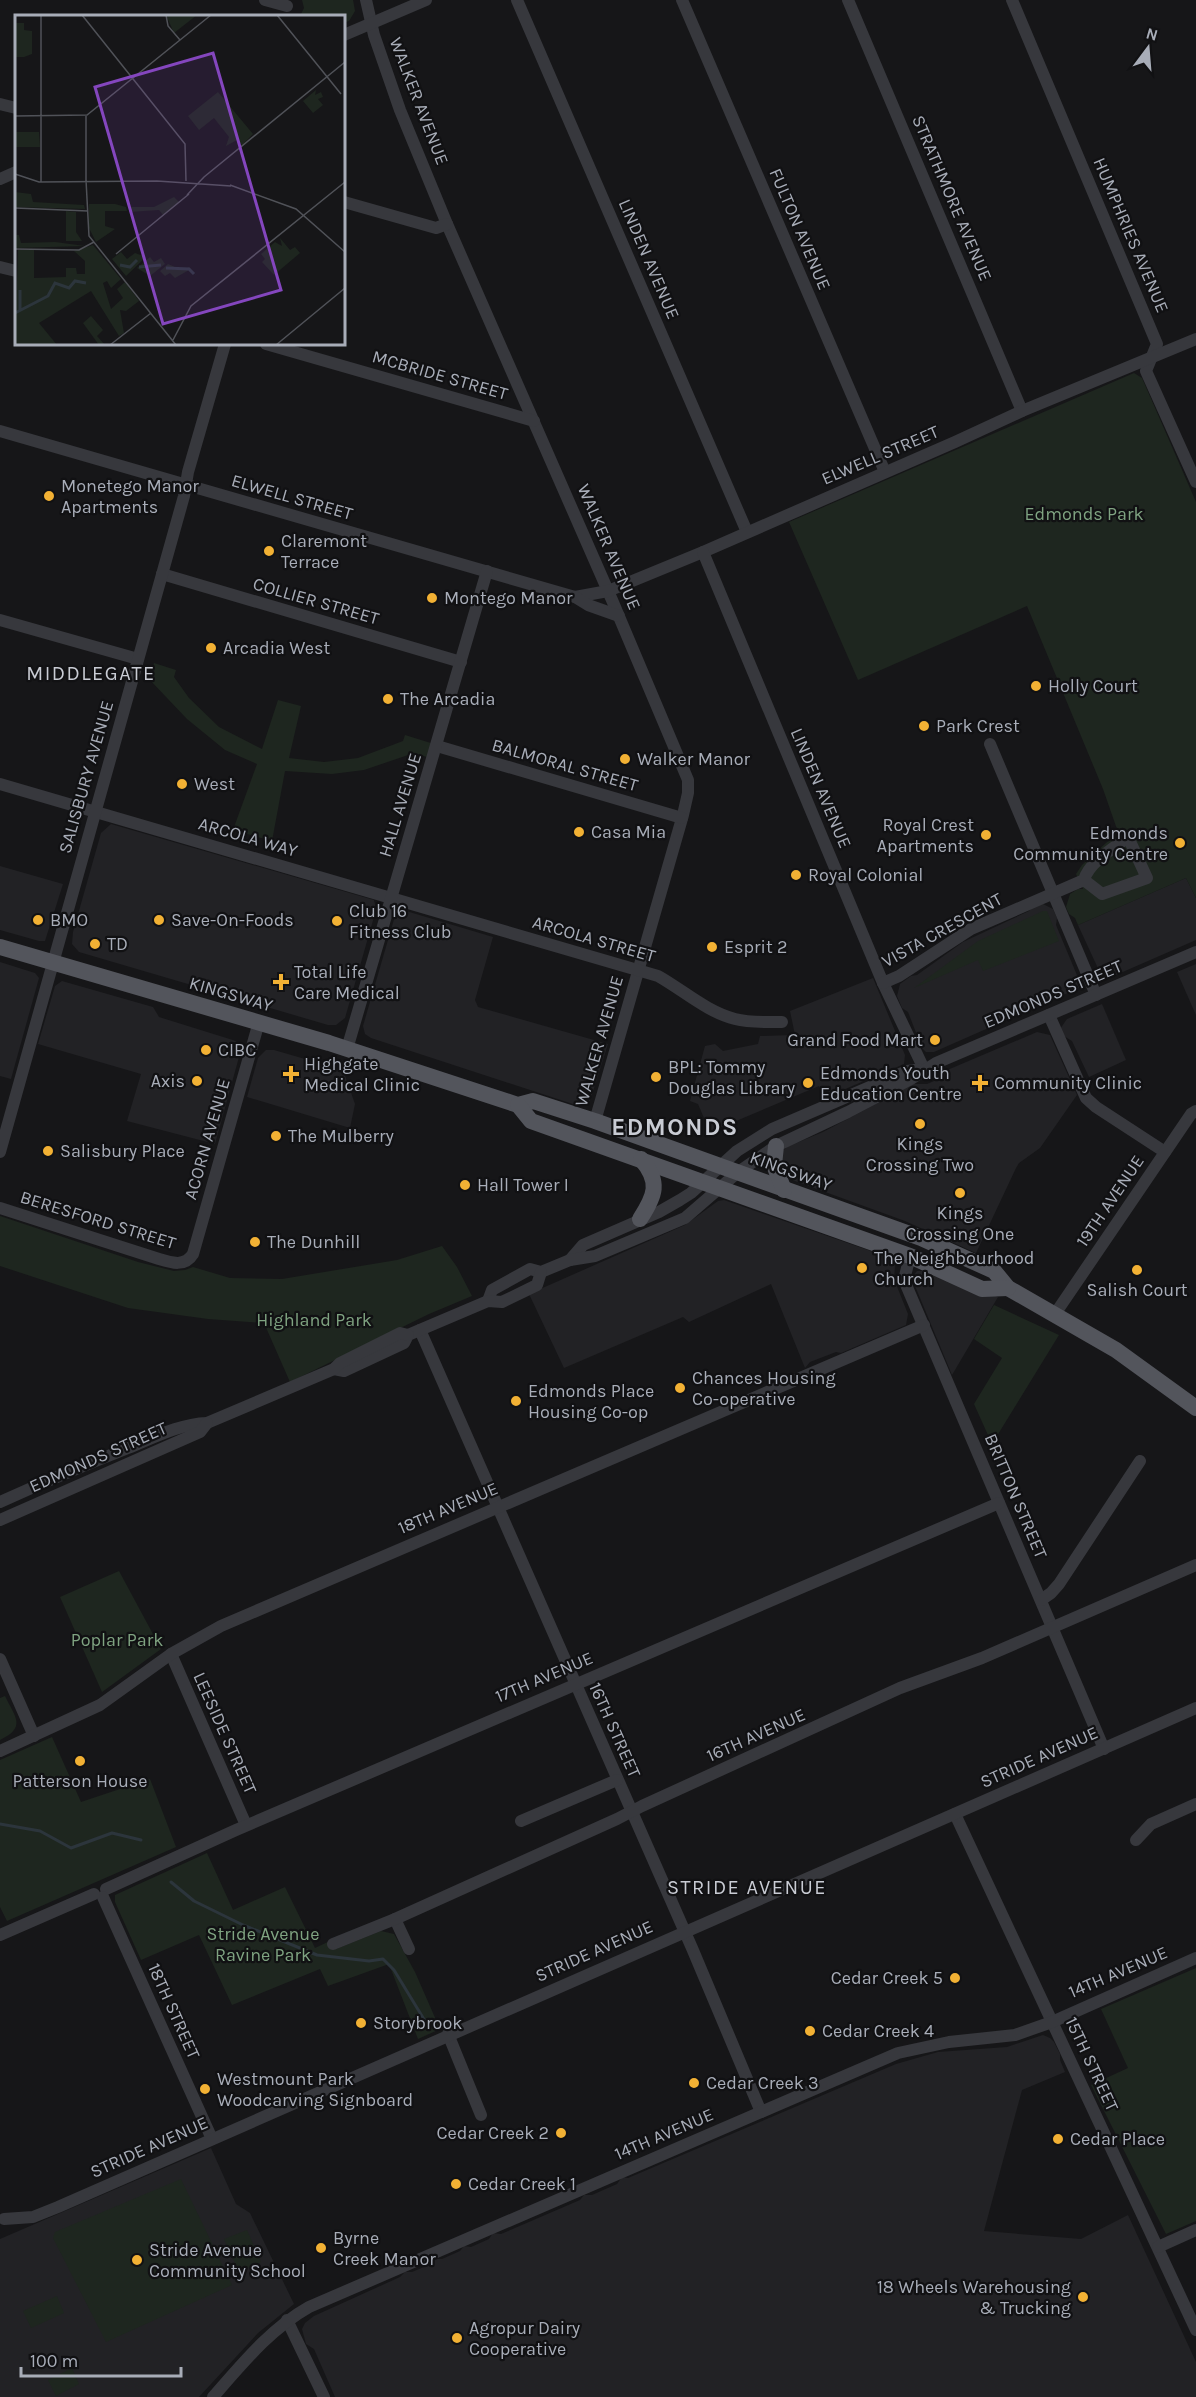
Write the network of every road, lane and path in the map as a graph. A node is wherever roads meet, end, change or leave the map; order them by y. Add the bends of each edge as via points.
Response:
1 (265, 0) edge
2 (366, 0) edge
3 (426, 0) edge
4 (517, 0) edge
5 (682, 0) edge
6 (848, 0) edge
7 (1012, 0) edge
8 (287, 6) dead end
9 (371, 23) junction
10 (345, 35) edge
11 (0, 104) edge
12 (15, 108) edge
13 (15, 172) edge
14 (0, 178) edge
15 (345, 202) edge
16 (447, 224) junction
17 (0, 267) edge
18 (15, 272) edge
19 (1196, 339) edge
20 (225, 345) edge
21 (269, 345) edge
22 (1152, 357) junction
23 (1022, 411) junction
24 (534, 421) junction
25 (0, 431) edge
26 (885, 472) junction
27 (1196, 482) edge
28 (187, 485) junction
29 (747, 532) junction
30 (703, 552) junction
31 (487, 571) junction
32 (162, 574) junction
33 (608, 591) junction
34 (575, 597) junction
35 (619, 616) junction
36 (0, 620) edge
37 (138, 659) junction
38 (461, 662) junction
39 (990, 744) dead end
40 (437, 746) junction
41 (0, 784) edge
42 (95, 811) junction
43 (682, 818) junction
44 (1084, 880) junction
45 (1053, 891) junction
46 (390, 898) junction
47 (0, 947) edge
48 (1196, 952) edge
49 (53, 962) junction
50 (638, 971) junction
51 (883, 983) junction
52 (1096, 995) junction
53 (1049, 1015) junction
54 (259, 1022) junction
55 (782, 1022) dead end
56 (347, 1048) junction
57 (924, 1069) junction
58 (518, 1105) junction
59 (1196, 1111) edge
60 (595, 1120) junction
61 (776, 1146) junction
62 (0, 1152) edge
63 (1165, 1152) junction
64 (640, 1159) junction
65 (720, 1166) junction
66 (737, 1173) junction
67 (703, 1182) junction
68 (720, 1188) junction
69 (784, 1190) junction
70 (0, 1208) edge
71 (640, 1219) junction
72 (910, 1256) junction
73 (570, 1260) junction
74 (185, 1262) joint
75 (1008, 1288) junction
76 (1055, 1314) junction
77 (924, 1325) junction
78 (420, 1330) junction
79 (1196, 1408) edge
80 (207, 1423) junction
81 (1140, 1461) dead end
82 (0, 1502) edge
83 (999, 1503) junction
84 (497, 1507) junction
85 (0, 1520) edge
86 (1196, 1565) edge
87 (1041, 1600) junction
88 (1051, 1627) junction
89 (171, 1654) junction
90 (0, 1659) edge
91 (575, 1684) junction
92 (1196, 1708) edge
93 (34, 1736) junction
94 (1104, 1749) junction
95 (0, 1751) edge
96 (617, 1780) junction
97 (1196, 1804) edge
98 (631, 1812) junction
99 (955, 1814) junction
100 (521, 1821) dead end
101 (246, 1825) junction
102 (1136, 1840) dead end
103 (101, 1893) junction
104 (395, 1919) junction
105 (684, 1931) junction
106 (0, 1935) edge
107 (333, 1944) dead end
108 (409, 1949) dead end
109 (1196, 1958) edge
110 (1052, 2022) junction
111 (448, 2034) junction
112 (761, 2112) junction
113 (481, 2115) dead end
114 (212, 2139) junction
115 (4, 2219) dead end
116 (1196, 2230) edge
117 (1158, 2247) junction
118 (287, 2320) junction
119 (1196, 2330) edge
120 (213, 2397) edge
121 (324, 2397) edge

1 - 8 street
2 - 9 street, WALKER AVENUE
3 - 9 street
4 - 29 street, LINDEN AVENUE
5 - 26 street, FULTON AVENUE
6 - 23 street, STRATHMORE AVENUE
7 - 22 street, HUMPHRIES AVENUE via 1157,344
9 - 10 street
9 - 16 street, WALKER AVENUE via 400,110
11 - 12 street
13 - 14 street
15 - 16 street via 436,228
16 - 24 street, WALKER AVENUE
17 - 18 street
19 - 22 street, ELWELL STREET
20 - 28 street, SALISBURY AVENUE
21 - 24 street, MCBRIDE STREET
22 - 23 street, ELWELL STREET
22 - 27 street, HUMPHRIES AVENUE via 1146,371
23 - 26 street, ELWELL STREET
24 - 33 street, WALKER AVENUE
25 - 28 street, ELWELL STREET
26 - 29 street, ELWELL STREET
28 - 31 street, ELWELL STREET
28 - 32 street, SALISBURY AVENUE
29 - 30 street, ELWELL STREET
30 - 33 street, ELWELL STREET
30 - 51 street, LINDEN AVENUE
31 - 34 street, ELWELL STREET
31 - 38 street, HALL AVENUE
32 - 37 street, SALISBURY AVENUE
32 - 38 street, COLLIER STREET
33 - 34 street, ELWELL STREET
33 - 35 street, WALKER AVENUE
34 - 35 street, ELWELL STREET
35 - 43 street, WALKER AVENUE via 685,772 688,793
36 - 37 street
37 - 42 street, SALISBURY AVENUE
38 - 40 street, HALL AVENUE
39 - 45 street
40 - 43 street, BALMORAL STREET
40 - 46 street, HALL AVENUE
41 - 42 street
42 - 46 street, ARCOLA WAY
42 - 49 street, SALISBURY AVENUE
43 - 50 street, WALKER AVENUE
44 - 44 street via 1102,894 1147,878 1128,837 1101,858
44 - 45 street, VISTA CRESCENT
45 - 51 street, VISTA CRESCENT via 971,929
45 - 52 street
46 - 50 street, ARCOLA STREET
46 - 56 street, HALL AVENUE
47 - 49 main road, KINGSWAY
48 - 52 street, EDMONDS STREET
49 - 54 main road, KINGSWAY
49 - 62 street, SALISBURY AVENUE
50 - 55 street, ARCOLA STREET via 658,976 735,1019
50 - 60 street, WALKER AVENUE
51 - 57 street, LINDEN AVENUE
52 - 53 street, EDMONDS STREET
53 - 57 street, EDMONDS STREET
53 - 63 street via 1086,1098
54 - 56 main road, KINGSWAY
54 - 74 street, ACORN AVENUE via 193,1254
56 - 58 main road, KINGSWAY
57 - 61 street, EDMONDS STREET
57 - 65 street, EDMONDS STREET via 907,1071 772,1129 751,1140
58 - 60 main road, KINGSWAY via 533,1101
58 - 64 main road, KINGSWAY via 531,1121
59 - 63 street, 19TH AVENUE
60 - 65 main road, KINGSWAY
61 - 66 street, EDMONDS STREET
61 - 69 main road via 774,1165
63 - 76 street, 19TH AVENUE
64 - 67 main road, KINGSWAY
64 - 71 main road via 650,1169 654,1192
65 - 66 main road, KINGSWAY
65 - 67 street, EDMONDS STREET
66 - 68 street, EDMONDS STREET
66 - 69 main road, KINGSWAY
67 - 68 main road, KINGSWAY
67 - 71 street, EDMONDS STREET via 681,1200
68 - 72 main road, KINGSWAY
68 - 73 street, EDMONDS STREET via 685,1218 595,1256
69 - 75 main road, KINGSWAY via 921,1238 994,1272
70 - 74 street, BERESFORD STREET via 159,1259
71 - 73 street, EDMONDS STREET via 584,1245
72 - 75 main road, KINGSWAY via 982,1289
72 - 77 street, BRITTON STREET via 904,1280
73 - 78 street, EDMONDS STREET via 541,1272 537,1285 502,1302 488,1301
75 - 76 main road, KINGSWAY
76 - 79 main road, KINGSWAY via 1142,1367
77 - 83 street, BRITTON STREET
77 - 84 street, 18TH AVENUE
78 - 80 street, EDMONDS STREET via 408,1335 400,1333 334,1369
78 - 84 street, 16TH STREET
80 - 82 street, EDMONDS STREET via 162,1434
80 - 85 street, EDMONDS STREET via 200,1432
81 - 87 street via 1059,1584
83 - 87 street, BRITTON STREET
83 - 91 street, 17TH AVENUE
84 - 89 street, 18TH AVENUE via 221,1626
84 - 91 street, 16TH STREET
86 - 88 street, 16TH AVENUE
87 - 88 street, BRITTON STREET
88 - 94 street, BRITTON STREET
88 - 98 street, 16TH AVENUE via 900,1688
89 - 93 street, 18TH AVENUE via 100,1705
89 - 101 street, LEESIDE STREET
90 - 93 street
91 - 96 street, 16TH STREET
91 - 101 street, 17TH AVENUE
92 - 94 street, STRIDE AVENUE
93 - 95 street, 18TH AVENUE
94 - 99 street, STRIDE AVENUE
96 - 98 street, 16TH STREET
96 - 100 street
97 - 102 street via 1151,1824
98 - 104 street, 16TH AVENUE
98 - 105 street, 16TH STREET
99 - 105 street, STRIDE AVENUE
99 - 110 street, 15TH STREET
101 - 103 street, 17TH AVENUE
103 - 106 street, 17TH AVENUE
103 - 114 street, 18TH STREET
104 - 107 street, 16TH AVENUE
104 - 108 street
105 - 111 street, STRIDE AVENUE
105 - 112 street, 16TH STREET
109 - 110 street, 14TH AVENUE
110 - 112 street, 14TH AVENUE via 1009,2037 949,2042 898,2053
110 - 117 street, 15TH STREET
111 - 113 street
111 - 114 street, STRIDE AVENUE
112 - 118 street, 14TH AVENUE via 309,2307
114 - 115 street, STRIDE AVENUE via 33,2217
116 - 117 street
117 - 119 street, 15TH STREET
118 - 120 street, 14TH AVENUE
118 - 121 street

